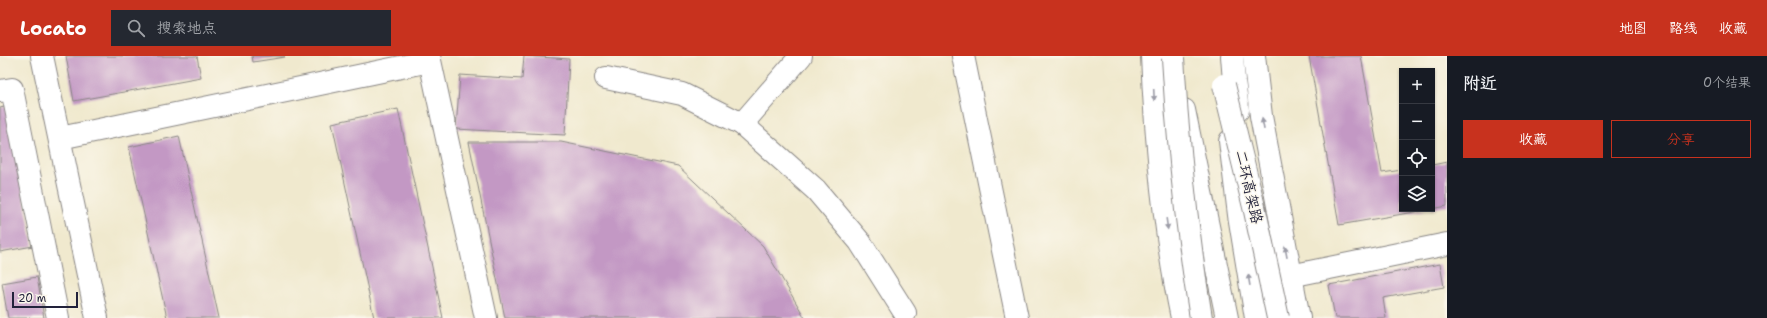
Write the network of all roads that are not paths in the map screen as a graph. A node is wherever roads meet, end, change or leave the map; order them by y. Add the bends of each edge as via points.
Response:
1 (42, 56) edge
2 (801, 56) edge
3 (963, 56) edge
4 (1152, 56) edge
5 (1221, 56) edge
6 (1232, 56) edge
7 (1254, 56) edge
8 (1172, 57) edge
9 (429, 59) edge
10 (606, 78) dead end
11 (1224, 85) junction
12 (0, 91) edge
13 (742, 124) junction
14 (60, 138) junction
15 (1447, 244) edge
16 (1290, 276) junction
17 (905, 313) dead end
18 (58, 318) edge
19 (97, 318) edge
20 (486, 318) edge
21 (1017, 318) edge
22 (1182, 318) edge
23 (1201, 318) edge
24 (1215, 318) edge
25 (1227, 318) edge
26 (1256, 318) edge
27 (1272, 318) edge
28 (1278, 318) edge
29 (1298, 318) edge

1 - 14 main road
2 - 13 main road
3 - 21 main road
4 -> 22 main road via 1154,109 1162,188
5 - 11 main road, 二环高架路
6 - 27 main road
16 -> 7 main road via 1261,116
8 - 23 main road, bridge via 1178,147
8 - 24 main road
8 - 25 main road, bridge
9 - 14 main road
9 - 20 main road
10 - 13 main road via 682,94
26 -> 11 main road, bridge via 1239,215
11 - 28 main road, 二环高架路, bridge
12 - 18 main road via 12,88
13 - 17 main road via 816,190 860,242
14 - 19 main road
15 - 16 main road
16 - 29 main road

